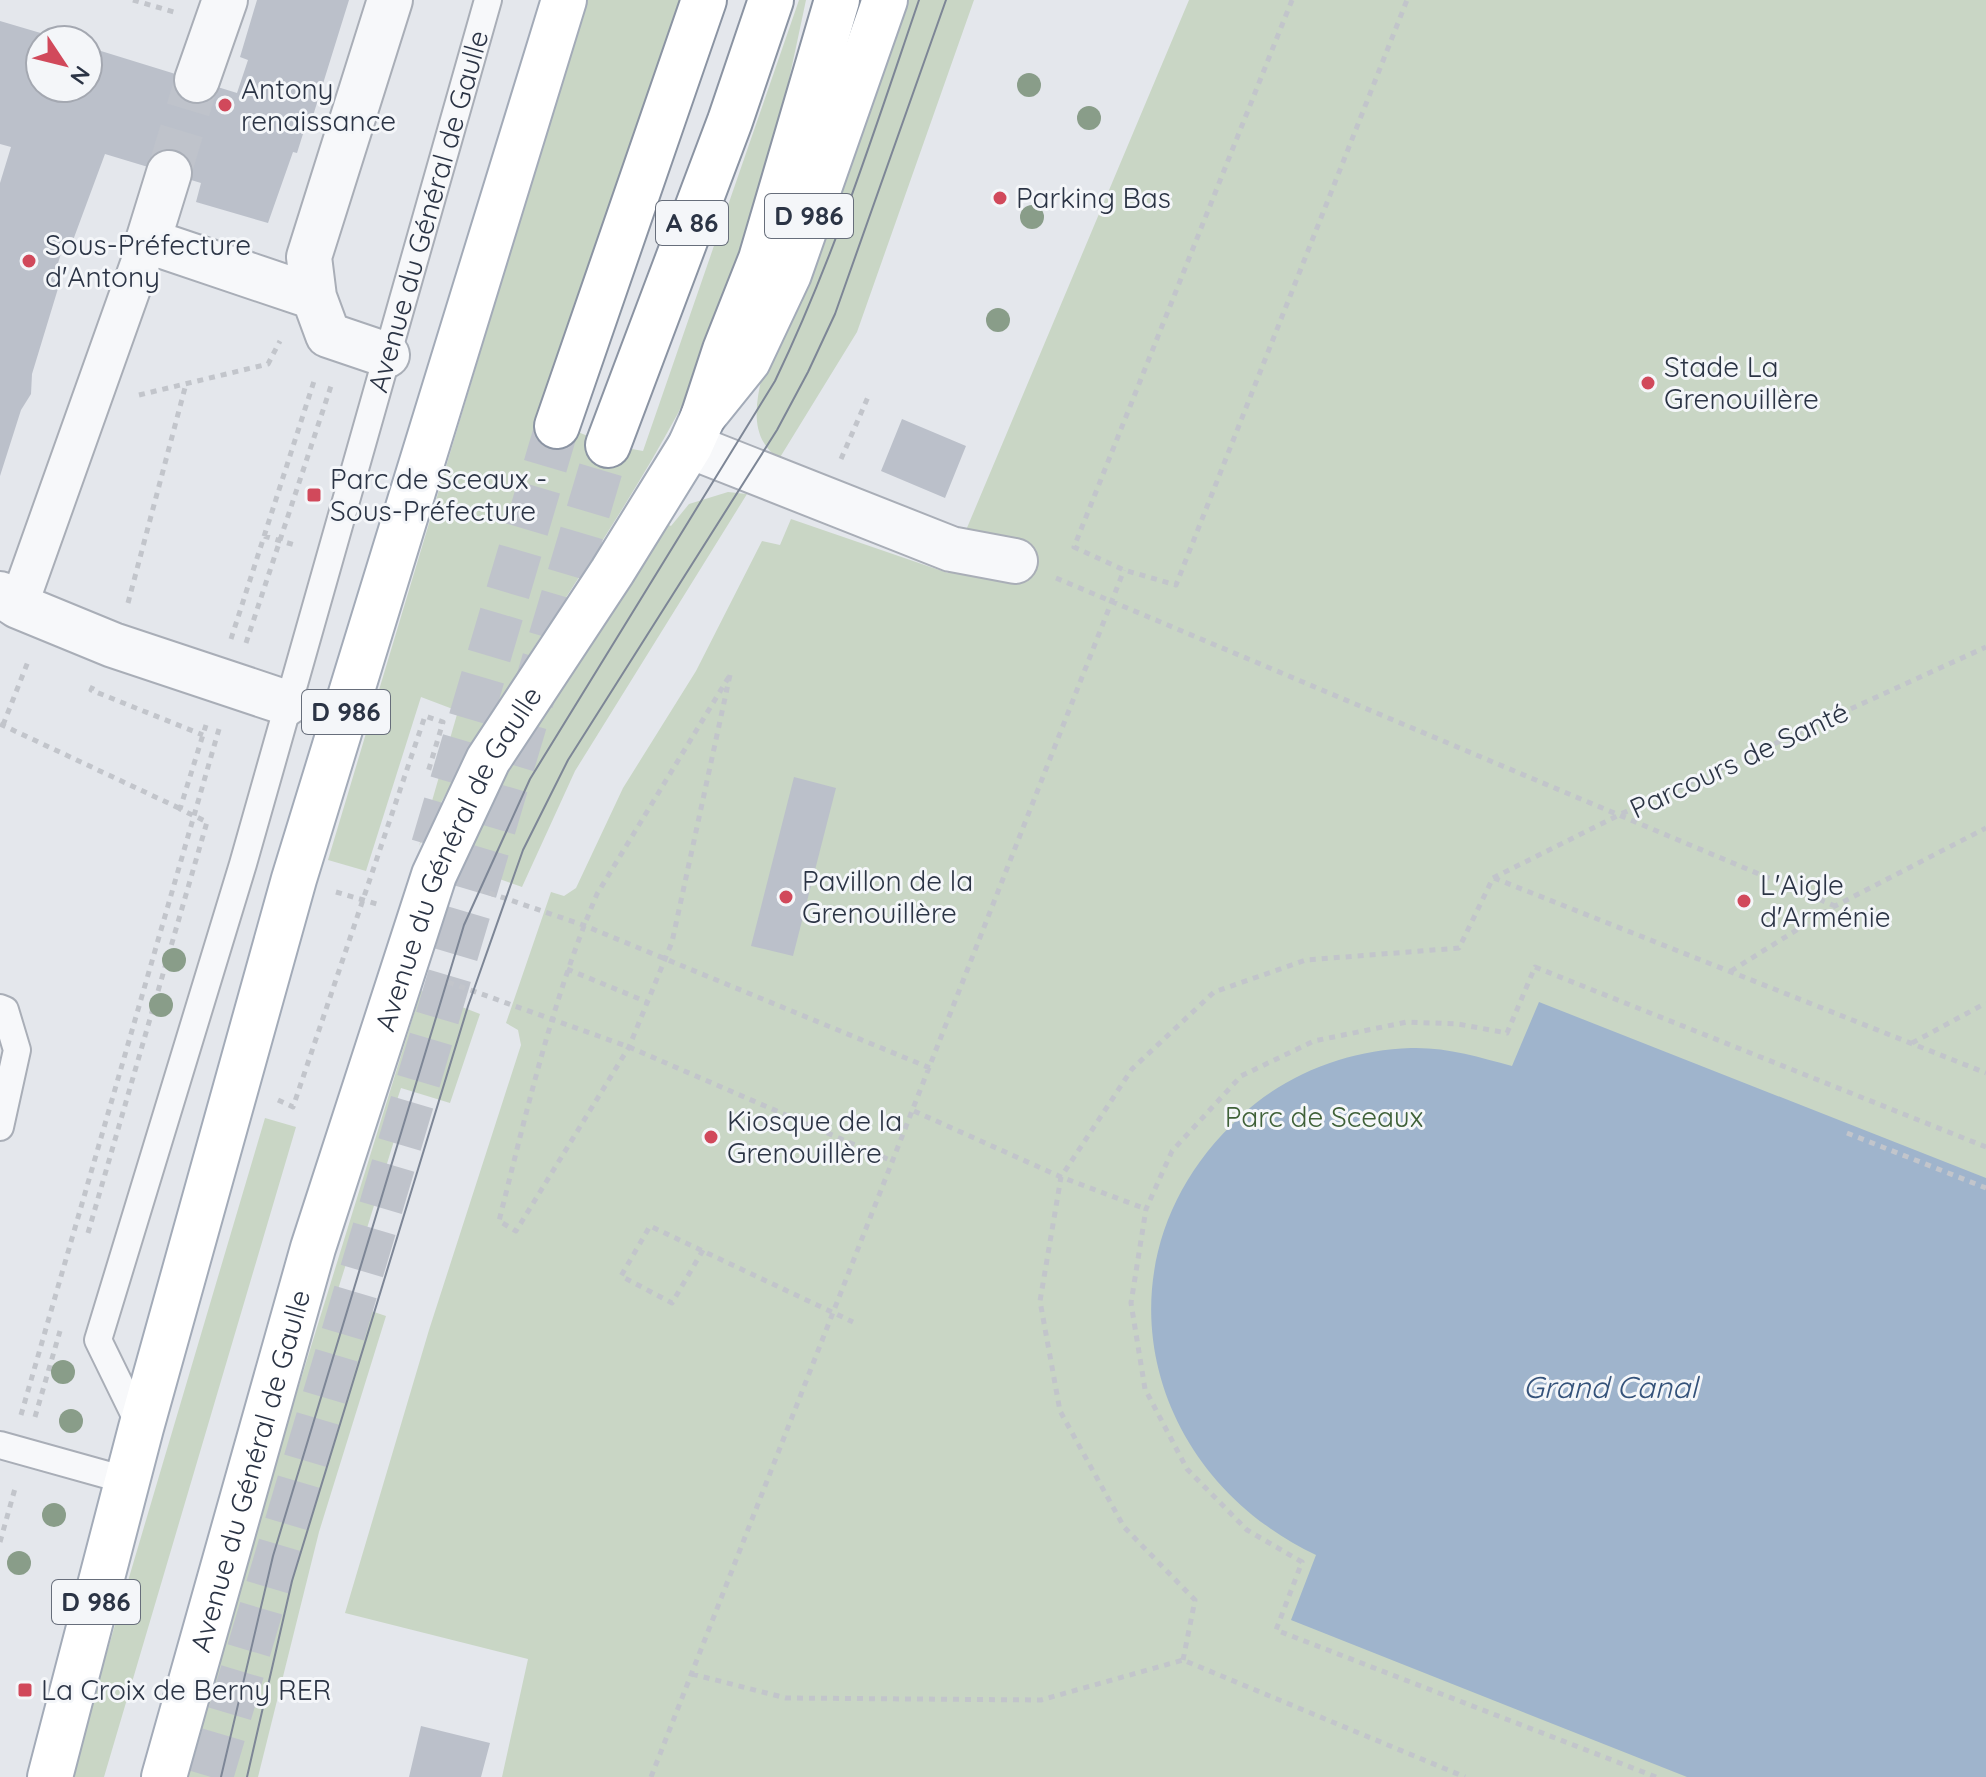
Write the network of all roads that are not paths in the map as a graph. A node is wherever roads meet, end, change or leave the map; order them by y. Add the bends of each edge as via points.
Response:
1 (225, 0) edge
2 (390, 0) edge
3 (488, 0) edge
4 (564, 0) edge
5 (704, 0) edge
6 (771, 0) edge
7 (837, 0) edge
8 (885, 0) edge
9 (197, 80) tunnel mouth
10 (169, 173) tunnel mouth
11 (148, 241) junction
12 (315, 309) junction
13 (387, 355) junction
14 (557, 426) tunnel mouth
15 (697, 431) junction
16 (608, 445) tunnel mouth
17 (1015, 561) road end
18 (9, 600) edge
19 (287, 703) junction
20 (0, 1008) edge
21 (0, 1127) edge
22 (141, 1428) junction
23 (12, 1449) edge
24 (129, 1481) junction
25 (50, 1777) edge
26 (164, 1777) edge

1 - 9 street
2 - 12 street via 309,257
3 - 13 lane, Avenue du Général de Gaulle
4 - 22 main road, D 986 via 299,864
5 - 14 main road, A 86
6 - 16 main road, A 86
7 - 15 main road via 761,259
8 - 15 main road, Avenue du Général de Gaulle / D 986 via 789,274 748,361
10 - 11 street
11 - 12 street
11 - 18 street via 90,407
12 - 13 street
13 - 19 lane, Avenue du Général de Gaulle
15 - 17 street via 823,500 951,549
15 - 26 main road, Avenue du Général de Gaulle / D 986 via 488,760 434,875 313,1248
18 - 19 street via 113,645
19 - 22 lane, Avenue du Général de Gaulle via 98,1340
20 - 21 lane via 17,1050
22 - 24 main road, D 986
23 - 24 lane
24 - 25 main road, D 986

